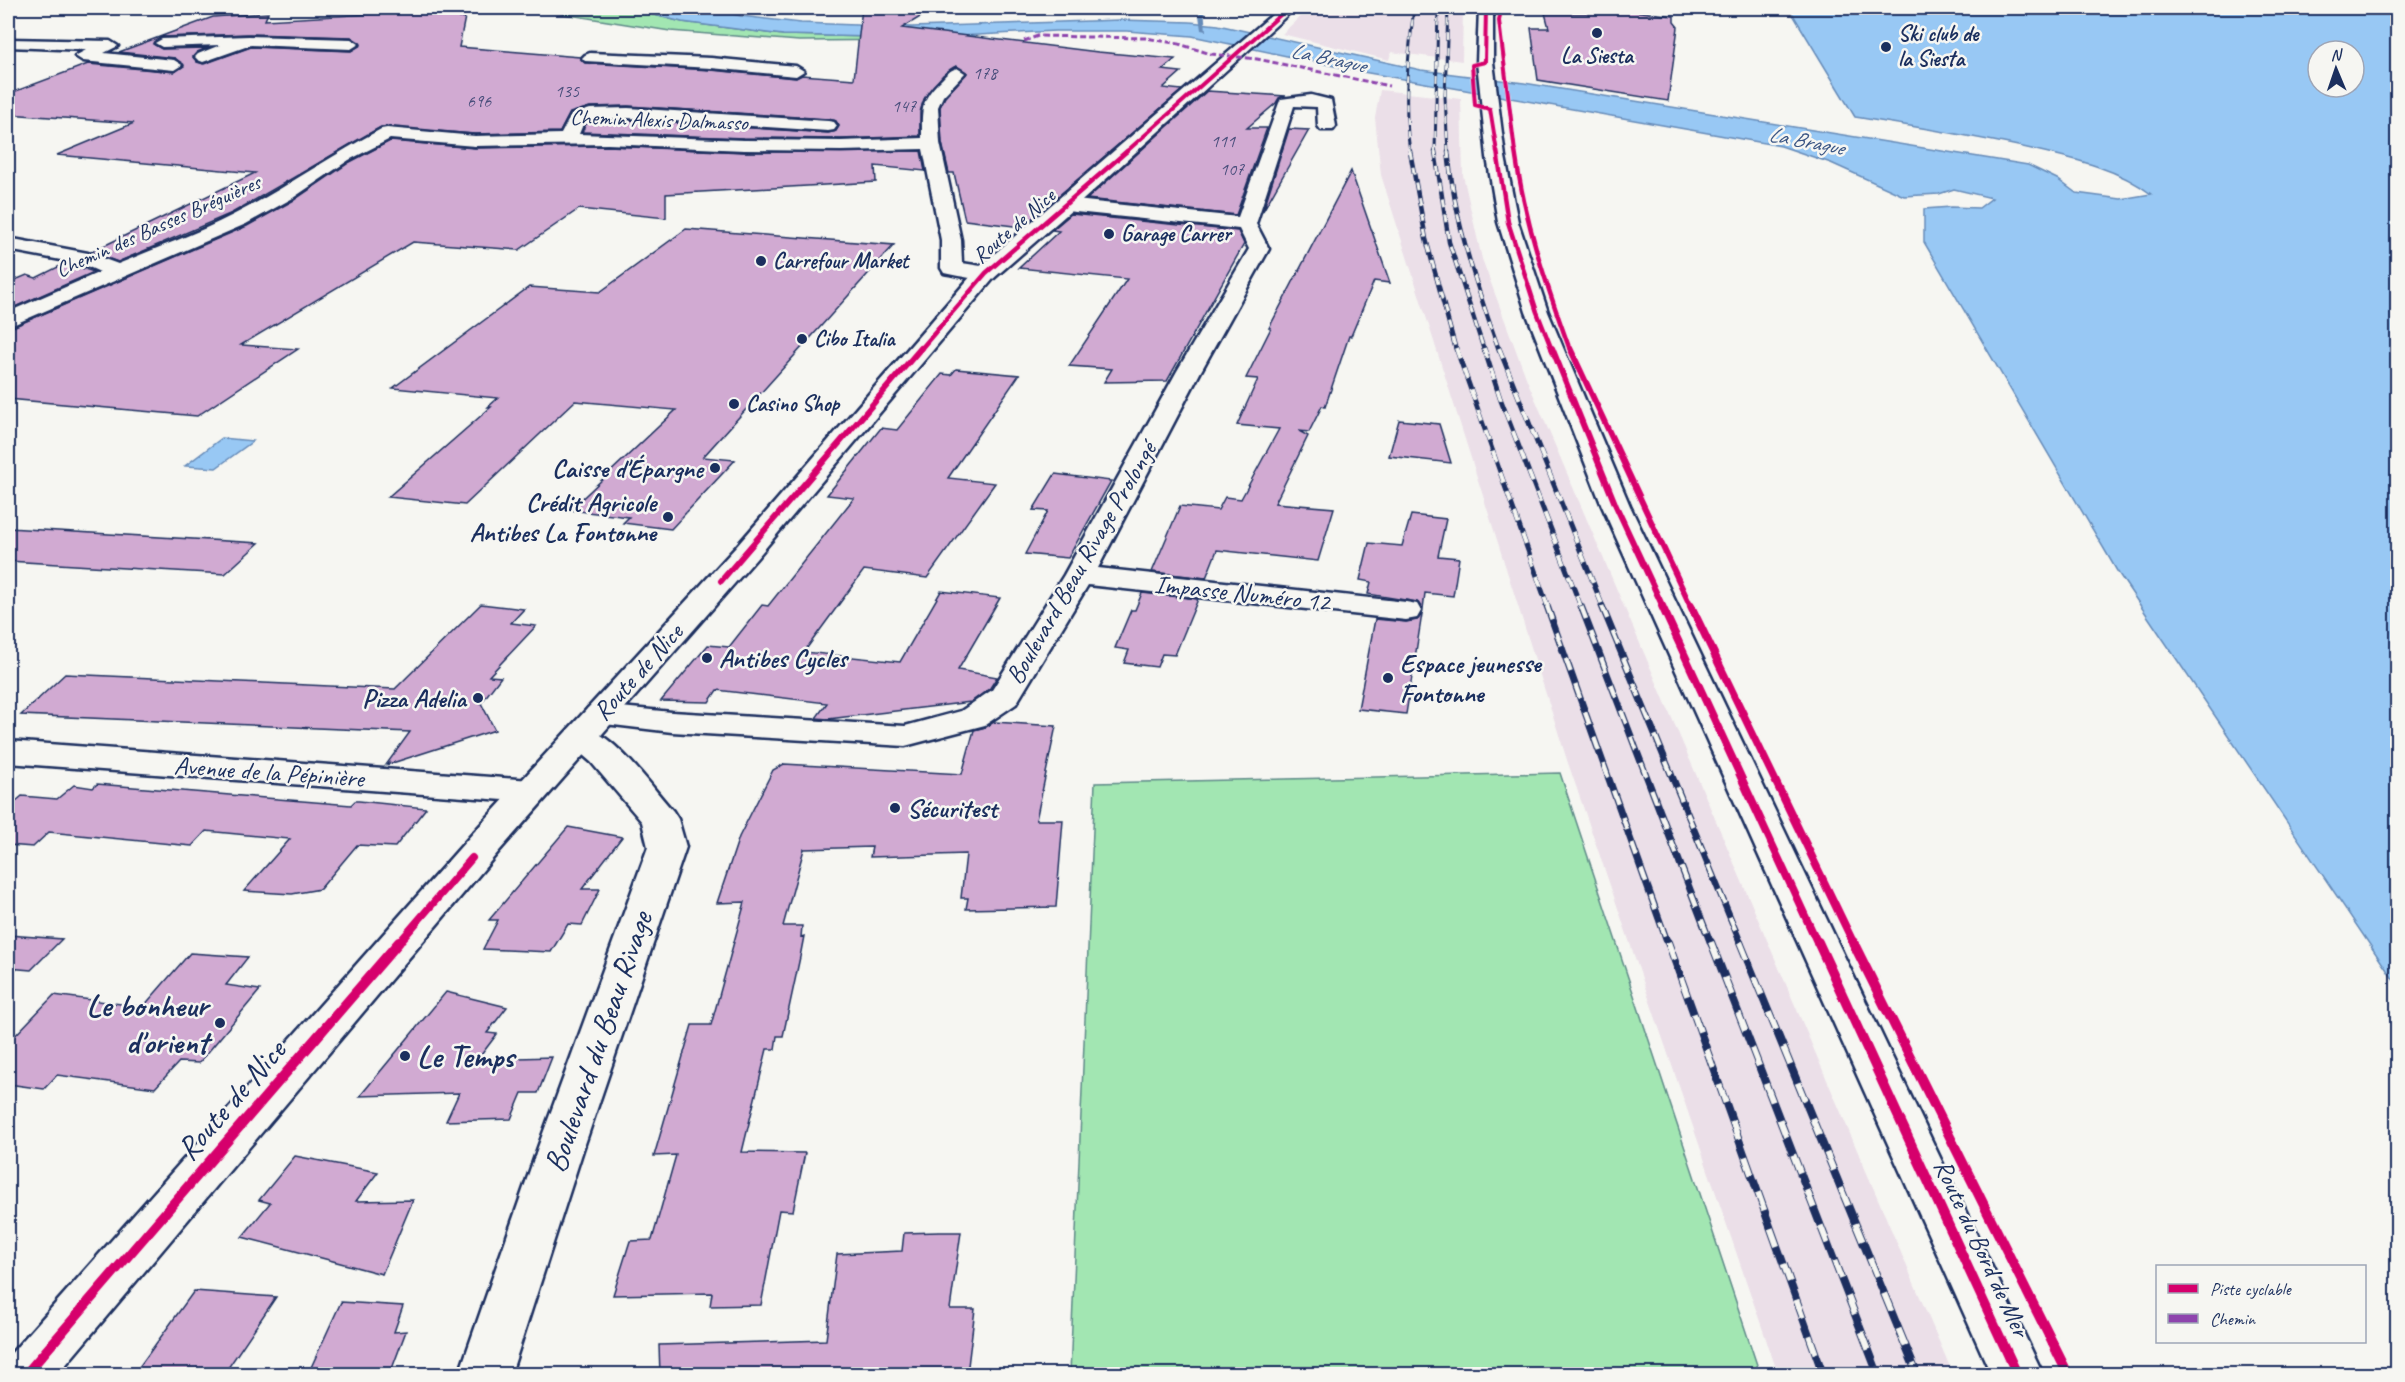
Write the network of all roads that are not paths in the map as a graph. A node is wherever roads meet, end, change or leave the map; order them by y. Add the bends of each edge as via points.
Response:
1 (1288, 8) edge
2 (1486, 8) edge
3 (249, 40) junction
4 (8, 43) edge
5 (351, 44) dead end
6 (128, 45) dead end
7 (105, 46) junction
8 (152, 46) dead end
9 (203, 57) dead end
10 (590, 58) dead end
11 (174, 66) dead end
12 (796, 71) dead end
13 (957, 73) dead end
14 (1327, 126) dead end
15 (387, 133) joint
16 (568, 139) junction
17 (931, 143) junction
18 (841, 146) junction
19 (1066, 205) junction
20 (1246, 224) junction
21 (8, 244) edge
22 (118, 272) junction
23 (986, 273) junction
24 (9, 318) edge
25 (1079, 575) junction
26 (1406, 611) dead end
27 (590, 726) junction
28 (8, 752) edge
29 (531, 791) junction
30 (26, 1374) edge
31 (485, 1374) edge
32 (2017, 1374) edge

1 - 19 street, Route de Nice
2 - 32 street, Route du Bord de Mer via 1485,62 1508,222 1537,312 1616,506
3 - 5 street
3 - 8 street
3 - 9 street
4 - 7 street
6 - 7 street
7 - 11 street via 110,46 83,56
10 - 12 street
13 - 17 street via 936,94 930,107
14 - 20 street via 1322,102 1287,103
15 - 16 street, Chemin Alexis Dalmasso via 475,141
15 - 22 street, Chemin des Basses Bréguières via 239,220
16 - 18 street, Chemin Alexis Dalmasso
16 - 18 street via 577,119 590,114 627,113 841,128
17 - 18 street, Chemin Alexis Dalmasso
17 - 23 street via 951,240 952,268
19 - 20 street
19 - 23 street, Route de Nice
20 - 25 street, Boulevard Beau Rivage Prolongé via 1259,249
21 - 22 street via 88,260
22 - 24 street, Chemin des Basses Bréguières
23 - 27 street, Route de Nice via 746,553
25 - 26 street, Impasse Numéro 12
25 - 27 street, Boulevard Beau Rivage Prolongé via 1004,697 973,718 904,736 672,722
27 - 29 street, Route de Nice
27 - 31 street, Boulevard du Beau Rivage via 603,754 660,819 667,847
28 - 29 street, Avenue de la Pépinière
29 - 30 street, Route de Nice

